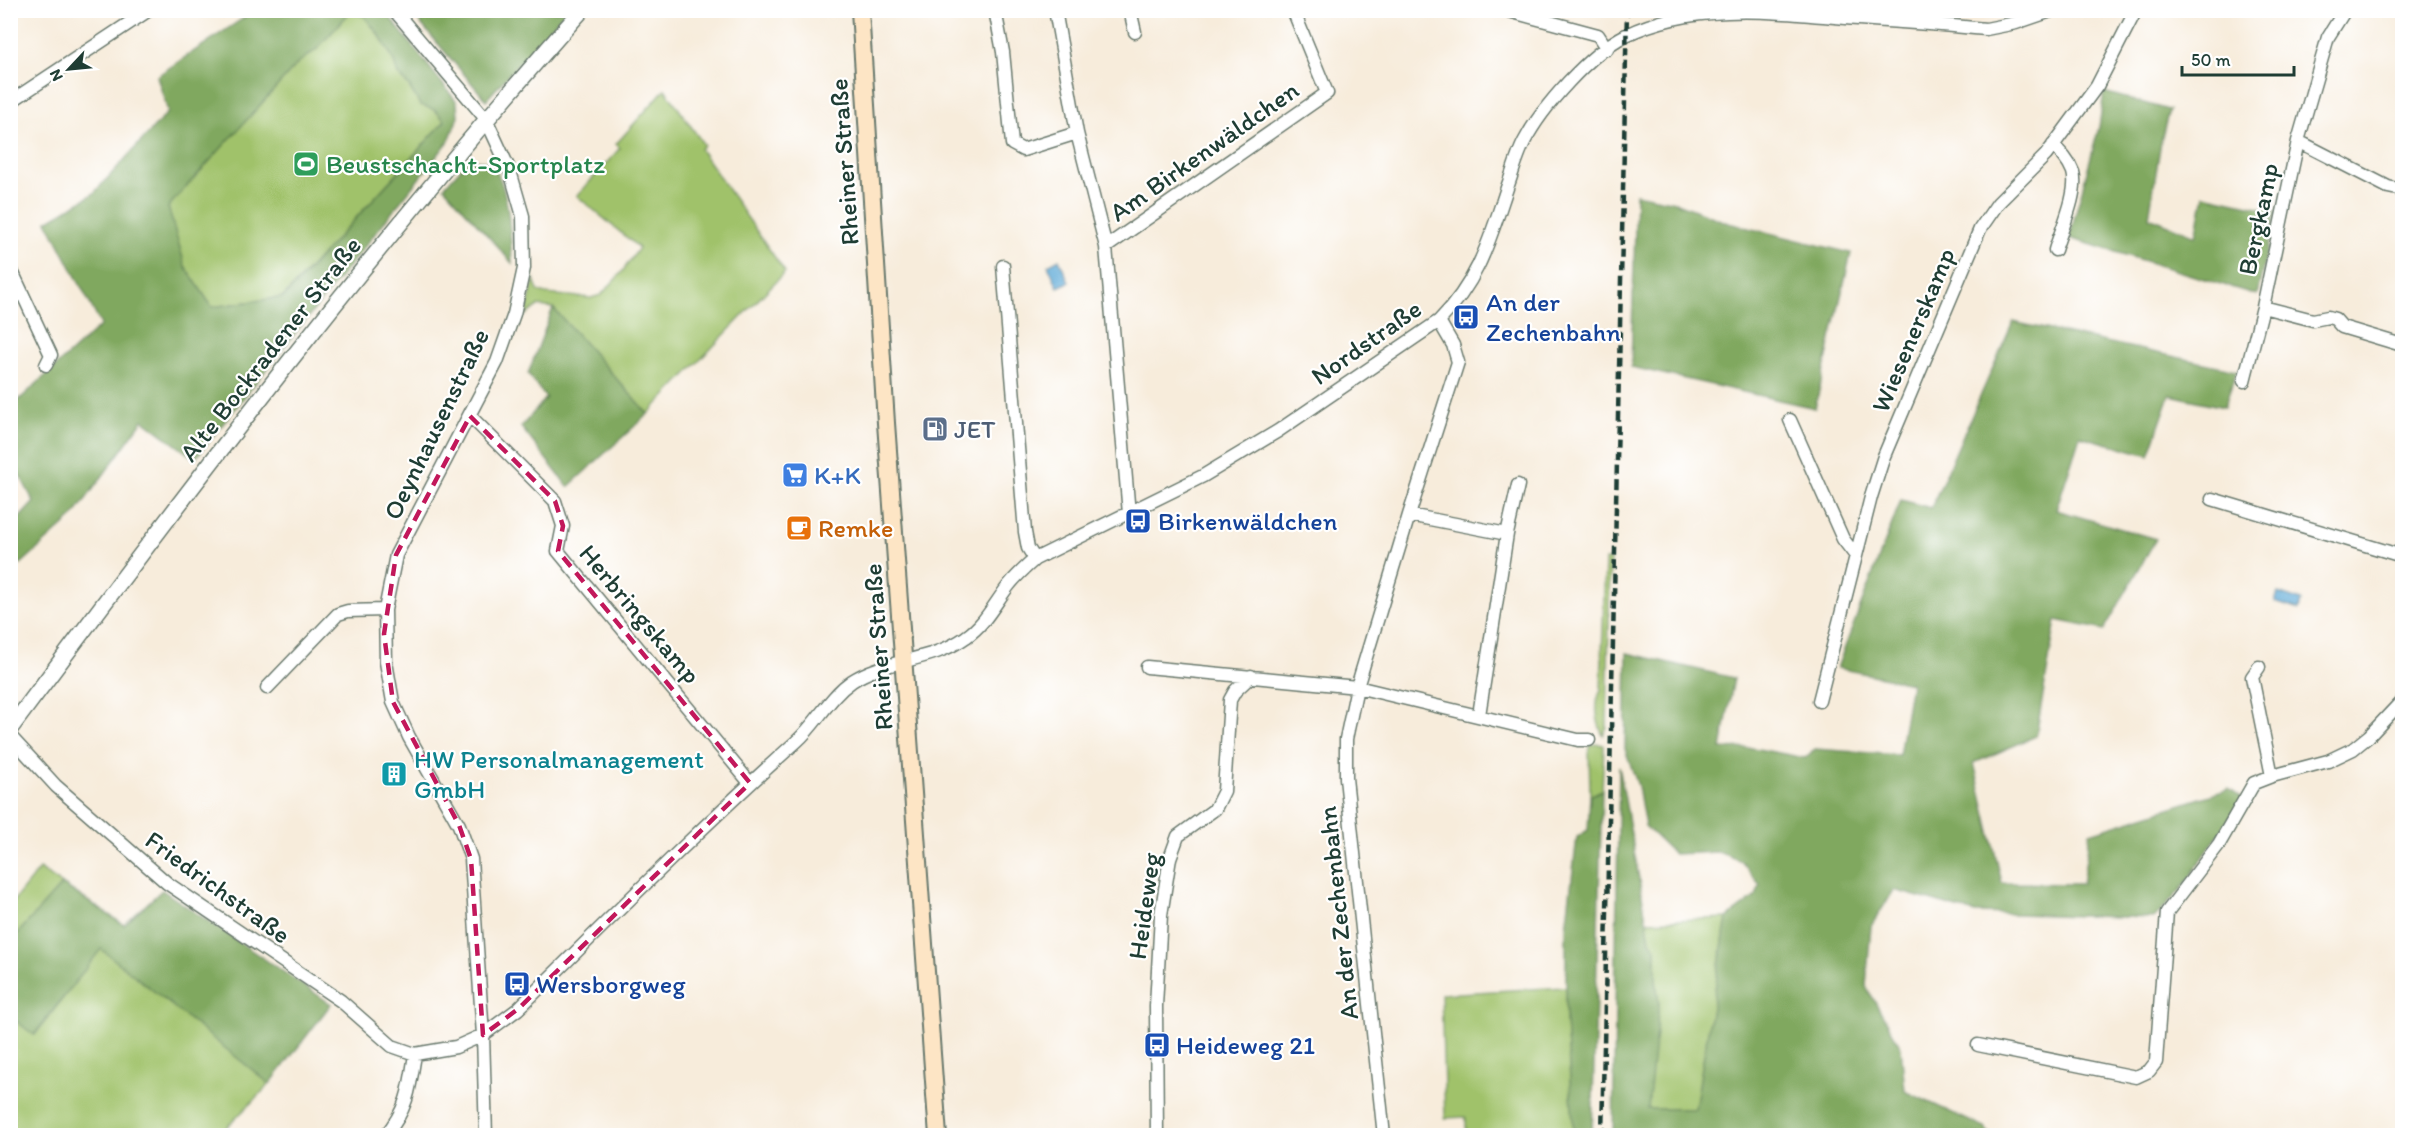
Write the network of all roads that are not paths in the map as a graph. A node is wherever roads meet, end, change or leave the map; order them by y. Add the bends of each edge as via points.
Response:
1 (149, 10) edge
2 (394, 10) edge
3 (582, 10) edge
4 (860, 10) edge
5 (995, 10) edge
6 (1055, 10) edge
7 (1130, 10) edge
8 (1293, 10) edge
9 (1504, 10) edge
10 (2054, 10) edge
11 (2136, 10) edge
12 (2345, 10) edge
13 (1135, 32) dead end
14 (1606, 49) junction
15 (10, 102) edge
16 (486, 119) junction
17 (1077, 133) junction
18 (2298, 141) junction
19 (2053, 145) junction
20 (2403, 190) edge
21 (1106, 247) junction
22 (2055, 250) dead end
23 (1003, 266) dead end
24 (10, 267) edge
25 (2263, 307) junction
26 (1439, 321) junction
27 (2403, 345) edge
28 (46, 365) dead end
29 (2244, 381) dead end
30 (470, 416) junction
31 (1790, 420) dead end
32 (1518, 485) dead end
33 (2212, 499) dead end
34 (1129, 514) junction
35 (1409, 515) junction
36 (1508, 534) junction
37 (1856, 556) junction
38 (2403, 556) edge
39 (1035, 559) junction
40 (385, 610) junction
41 (905, 663) junction
42 (1147, 667) dead end
43 (2259, 668) dead end
44 (1251, 676) junction
45 (1357, 687) junction
46 (267, 688) dead end
47 (2403, 700) edge
48 (1819, 701) dead end
49 (2398, 712) edge
50 (1479, 715) junction
51 (10, 729) edge
52 (10, 736) edge
53 (1589, 740) dead end
54 (2272, 776) junction
55 (750, 783) junction
56 (483, 1035) junction
57 (1978, 1045) dead end
58 (415, 1053) junction
59 (385, 1136) edge
60 (486, 1136) edge
61 (939, 1136) edge
62 (1157, 1136) edge
63 (1384, 1136) edge

1 - 15 street
2 - 16 street, Oeynhausenstraße
3 - 16 street, Alte Bockradener Straße
4 - 41 main road, Rheiner Straße
5 - 17 street via 1004,52 1012,144 1023,150
6 - 17 street
7 - 13 street
8 - 21 street, Am Birkenwäldchen via 1326,93
9 - 14 street via 1598,35
10 - 14 street, Nordstraße via 1986,29 1779,13 1702,13 1626,35
11 - 19 street, Wiesenerskamp via 2097,86
12 - 18 street, Bergkamp via 2328,37
14 - 26 street, Nordstraße via 1570,81 1532,126 1474,277
16 - 30 street, Oeynhausenstraße via 510,171 523,216 524,268 497,362
16 - 51 street, Alte Bockradener Straße via 302,343
17 - 21 street
18 - 20 street, Bergkamp via 2388,187
18 - 25 street, Bergkamp
19 - 22 street via 2067,160 2073,174 2072,196
19 - 37 street, Wiesenerskamp via 1998,203 1980,229 1884,456
21 - 34 street, Am Birkenwäldchen
23 - 39 street via 1025,532
24 - 28 street via 51,355
25 - 27 street, Bergkamp via 2313,320 2328,317 2342,327
25 - 29 street, Bergkamp
26 - 34 street, Nordstraße via 1278,431
26 - 35 street, An der Zechenbahn via 1458,362
30 - 40 street, Oeynhausenstraße via 396,555
30 - 55 street, Herbringskamp via 555,501 563,526 558,551
31 - 37 street via 1843,539
32 - 36 street
33 - 38 street
34 - 39 street, Nordstraße
35 - 36 street
35 - 45 street, An der Zechenbahn
36 - 50 street
37 - 48 street, Wiesenerskamp
39 - 41 street, Nordstraße via 967,637
40 - 46 street via 338,614
40 - 56 street, Oeynhausenstraße via 386,662 393,702 459,825 471,859
41 - 55 street via 875,670 852,681 832,698 806,733
41 - 61 main road, Rheiner Straße
42 - 44 street
43 - 54 street via 2252,677
44 - 45 street
44 - 62 street, Heideweg via 1230,700 1224,791 1215,809 1178,836 1170,858 1161,915 1156,1006
45 - 50 street
45 - 63 street, An der Zechenbahn via 1346,739 1346,778
47 - 49 street
49 - 54 street via 2353,749 2328,761
50 - 53 street
52 - 58 street, Friedrichstraße via 56,786 167,883 341,1001 392,1046
54 - 57 street via 2254,783 2219,844 2167,912 2156,1062 2149,1071 2136,1077
55 - 56 street via 518,1009
56 - 58 street via 456,1047
56 - 60 street, Oeynhausenstraße
58 - 59 street via 408,1096

